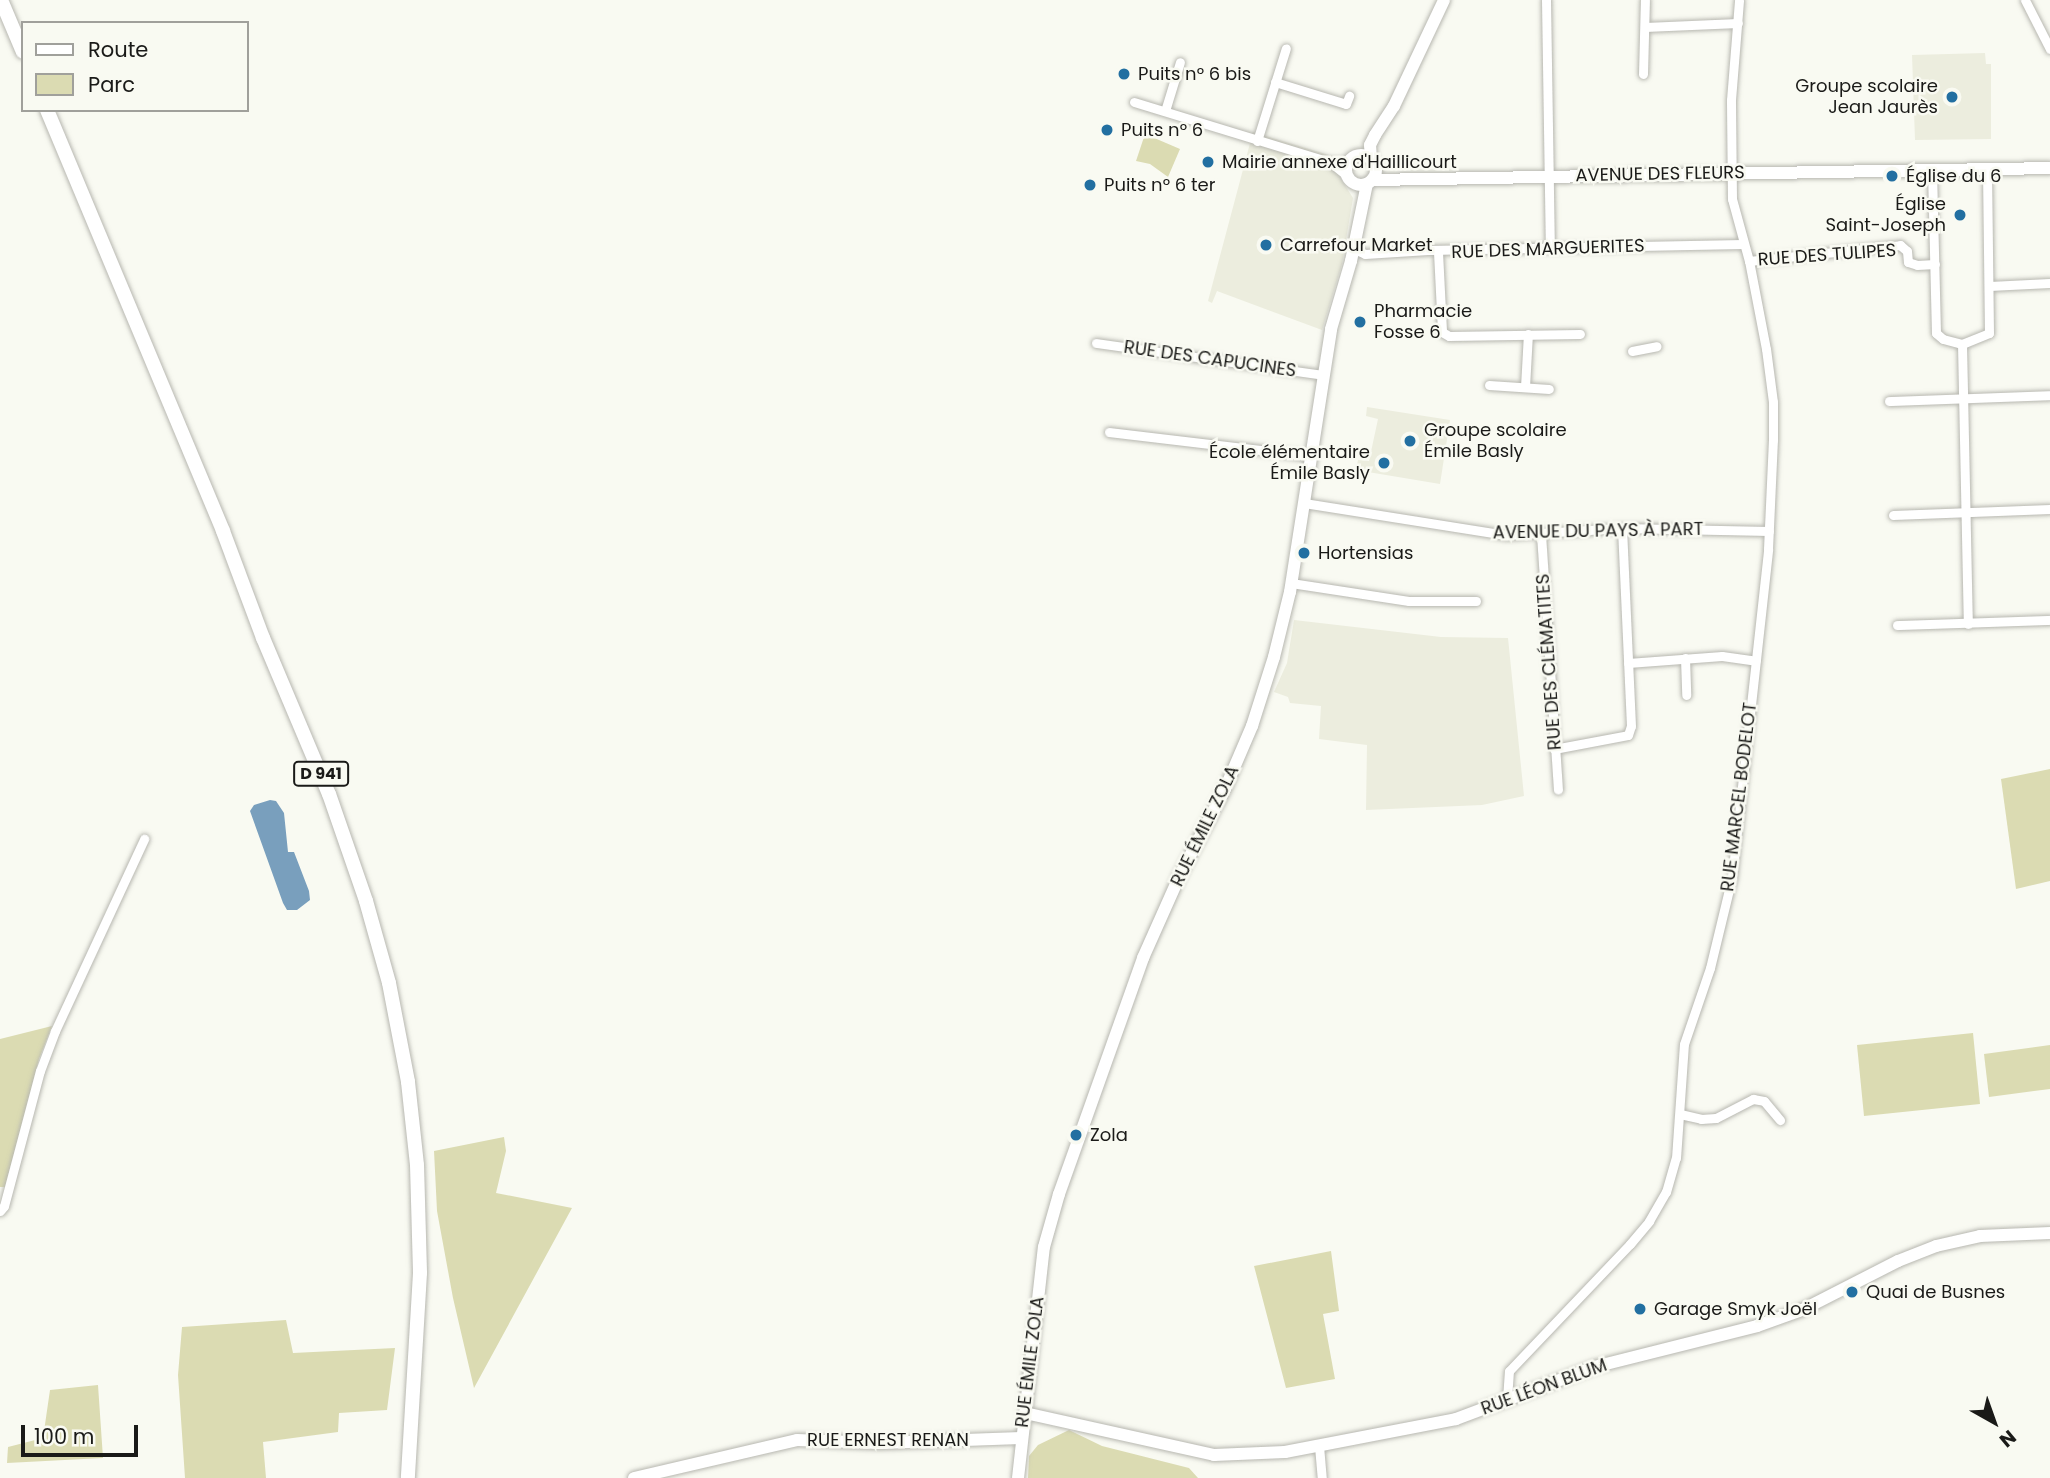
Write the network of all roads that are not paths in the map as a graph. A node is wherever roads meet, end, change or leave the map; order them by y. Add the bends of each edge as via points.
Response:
1 (1, 0) edge
2 (1444, 0) edge
3 (1546, 0) edge
4 (1645, 0) edge
5 (1739, 0) edge
6 (2025, 0) edge
7 (1738, 23) junction
8 (1645, 27) junction
9 (21, 47) edge
10 (1286, 48) dead end
11 (2050, 49) edge
12 (1180, 62) dead end
13 (1643, 74) dead end
14 (1275, 82) junction
15 (1349, 96) dead end
16 (1134, 102) dead end
17 (1165, 111) junction
18 (48, 112) edge
19 (1385, 118) junction
20 (1258, 141) junction
21 (1352, 159) junction
22 (1330, 162) junction
23 (2050, 168) edge
24 (1932, 170) junction
25 (1987, 170) junction
26 (1731, 173) junction
27 (1368, 176) junction
28 (1549, 176) junction
29 (1743, 244) junction
30 (1550, 248) junction
31 (1354, 249) junction
32 (1438, 252) junction
33 (1749, 261) junction
34 (1935, 264) junction
35 (2050, 283) edge
36 (1989, 286) junction
37 (1528, 334) junction
38 (1580, 334) dead end
39 (1096, 343) dead end
40 (1962, 344) junction
41 (1657, 346) dead end
42 (1632, 351) dead end
43 (1324, 375) junction
44 (1489, 386) dead end
45 (1525, 387) junction
46 (1549, 389) dead end
47 (2050, 395) edge
48 (1963, 397) junction
49 (1889, 401) dead end
50 (1109, 432) dead end
51 (1311, 457) junction
52 (1304, 503) junction
53 (2050, 509) edge
54 (1966, 512) junction
55 (1893, 515) dead end
56 (1622, 528) junction
57 (1769, 531) junction
58 (1541, 534) junction
59 (1292, 583) junction
60 (1476, 601) dead end
61 (2050, 620) edge
62 (1968, 624) junction
63 (1897, 625) dead end
64 (1685, 658) junction
65 (1756, 662) junction
66 (1628, 663) junction
67 (1686, 695) dead end
68 (1554, 749) junction
69 (1558, 789) dead end
70 (144, 839) dead end
71 (1680, 1114) junction
72 (1780, 1120) dead end
73 (0, 1211) edge
74 (2050, 1233) edge
75 (1507, 1399) junction
76 (1025, 1413) junction
77 (1021, 1438) junction
78 (1319, 1446) junction
79 (408, 1478) edge
80 (634, 1478) edge
81 (1018, 1478) edge
82 (1322, 1478) edge

1 - 9 main road
2 - 19 street
3 - 28 street
4 - 8 street
5 - 7 street, RUE MARCEL BODELOT
6 - 11 street
7 - 8 street
7 - 26 street, RUE MARCEL BODELOT
8 - 13 street
10 - 14 street
12 - 17 street
14 - 15 street via 1346,104
14 - 20 street
16 - 17 street
17 - 20 street
18 - 79 main road, D 941 via 329,794 389,983 408,1082 417,1165 420,1273
19 - 21 street
19 - 27 street via 1370,145
20 - 22 street
21 - 22 street
21 - 27 street
21 - 27 street, AVENUE DES FLEURS
22 - 27 street
23 - 25 street, AVENUE DES FLEURS
24 - 25 street, AVENUE DES FLEURS
24 - 26 street, AVENUE DES FLEURS
24 - 34 street
25 - 36 street
26 - 28 street, AVENUE DES FLEURS
26 - 29 street, RUE MARCEL BODELOT
27 - 28 street, AVENUE DES FLEURS
27 - 31 street, RUE ÉMILE ZOLA
28 - 30 street
29 - 30 street, RUE DES MARGUERITES
29 - 33 street, RUE MARCEL BODELOT
30 - 32 street, RUE DES MARGUERITES
31 - 32 street, RUE DES MARGUERITES via 1365,254
31 - 43 street, RUE ÉMILE ZOLA via 1331,329
32 - 37 street via 1442,332 1449,336
33 - 34 street, RUE DES TULIPES via 1900,245 1907,251 1908,262
33 - 57 street, RUE MARCEL BODELOT via 1773,402
34 - 40 street via 1936,333 1943,340
35 - 36 street
36 - 40 street via 1989,334
37 - 38 street
37 - 45 street
39 - 43 street, RUE DES CAPUCINES
40 - 48 street
41 - 42 street
43 - 51 street, RUE ÉMILE ZOLA
44 - 45 street
45 - 46 street
47 - 48 street
48 - 49 street
48 - 54 street
50 - 51 street
51 - 52 street, RUE ÉMILE ZOLA
52 - 58 street, AVENUE DU PAYS À PART via 1490,534
52 - 59 street, RUE ÉMILE ZOLA
53 - 54 street
54 - 55 street
54 - 62 street
56 - 57 street, AVENUE DU PAYS À PART
56 - 58 street, AVENUE DU PAYS À PART
56 - 66 street
57 - 65 street, RUE MARCEL BODELOT
58 - 68 street, RUE DES CLÉMATITES
59 - 60 street via 1409,601
59 - 76 street, RUE ÉMILE ZOLA via 1252,726 1143,958 1059,1194 1044,1247
61 - 62 street
62 - 63 street
64 - 65 street via 1722,656
64 - 66 street
64 - 67 street
65 - 71 street, RUE MARCEL BODELOT via 1732,877 1710,968 1684,1044
66 - 68 street via 1628,735
68 - 69 street, RUE DES CLÉMATITES
70 - 73 street via 55,1031
71 - 72 street via 1716,1118 1753,1099 1764,1101
71 - 75 street, RUE MARCEL BODELOT via 1675,1164 1649,1222 1509,1371
74 - 75 street, RUE LÉON BLUM via 1980,1236 1936,1246 1786,1316 1594,1367
75 - 78 street, RUE LÉON BLUM via 1456,1419
76 - 77 street, RUE ÉMILE ZOLA
76 - 78 street, RUE LÉON BLUM via 1214,1455 1258,1455
77 - 80 street, RUE ERNEST RENAN via 880,1443 797,1440
77 - 81 street, RUE ÉMILE ZOLA
78 - 82 street

